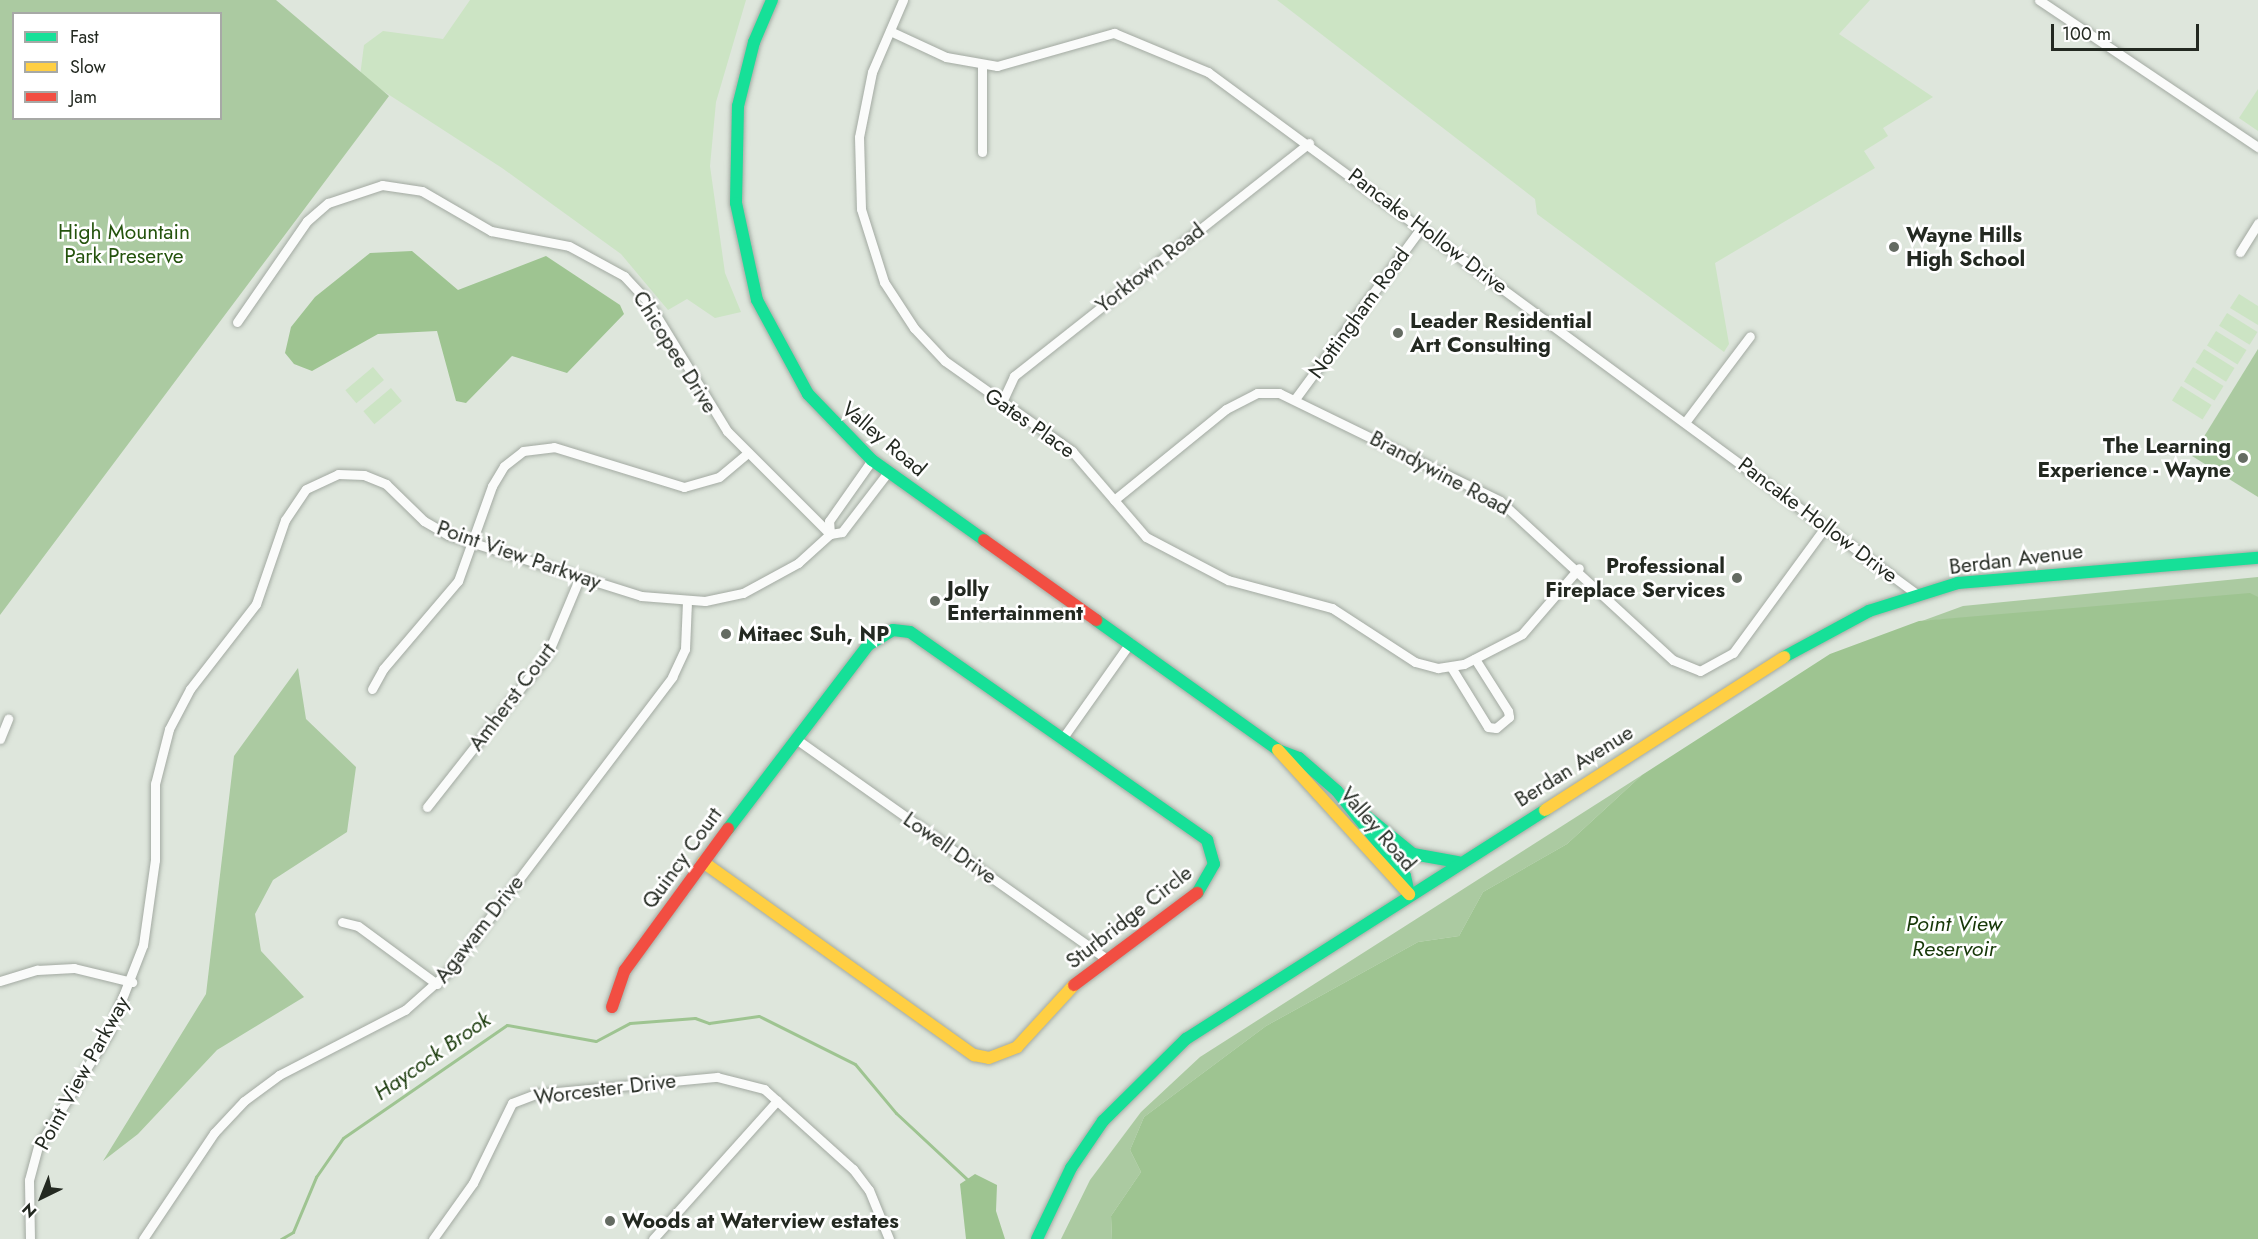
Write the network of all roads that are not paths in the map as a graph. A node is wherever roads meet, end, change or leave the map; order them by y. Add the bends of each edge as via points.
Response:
1 (772, 0) edge
2 (903, 0) edge
3 (2039, 0) edge
4 (890, 31) junction
5 (982, 66) junction
6 (1309, 142) junction
7 (2258, 147) edge
8 (982, 152) dead end
9 (2258, 223) edge
10 (1422, 227) junction
11 (2240, 252) dead end
12 (237, 322) dead end
13 (1750, 336) dead end
14 (1295, 399) junction
15 (1002, 402) junction
16 (1686, 421) junction
17 (748, 453) junction
18 (872, 460) junction
19 (888, 472) junction
20 (1114, 500) junction
21 (1826, 526) junction
22 (830, 534) junction
23 (471, 543) junction
24 (2258, 558) edge
25 (1579, 568) junction
26 (580, 577) junction
27 (1918, 595) junction
28 (687, 602) junction
29 (1130, 643) junction
30 (1475, 658) junction
31 (1450, 667) junction
32 (372, 689) dead end
33 (8, 719) dead end
34 (0, 739) edge
35 (1062, 739) junction
36 (796, 740) junction
37 (1278, 750) junction
38 (1337, 791) junction
39 (427, 807) dead end
40 (703, 862) junction
41 (1459, 862) junction
42 (1409, 894) junction
43 (342, 922) dead end
44 (1105, 957) junction
45 (0, 981) edge
46 (132, 982) junction
47 (437, 984) junction
48 (612, 1007) dead end
49 (777, 1101) junction
50 (30, 1239) edge
51 (143, 1239) edge
52 (433, 1239) edge
53 (653, 1239) edge
54 (888, 1239) edge
55 (1037, 1239) edge

1 - 18 main road, Valley Road via 745,70 734,133 739,234 758,300 789,366 827,417
2 - 4 street, Gates Place
3 - 7 street
4 - 5 street, Pancake Hollow Drive via 946,57
4 - 15 street, Gates Place via 872,72 859,137 858,192 866,234 884,282 914,328 945,361
5 - 6 street, Pancake Hollow Drive via 1029,61 1100,33 1127,34 1208,72
5 - 8 street
6 - 10 street, Pancake Hollow Drive
6 - 15 street, Yorktown Road via 1014,376
9 - 11 street
10 - 14 street, Nottingham Road
10 - 16 street, Pancake Hollow Drive
12 - 17 street, Chicopee Drive via 316,211 366,188 408,187 491,231 569,246 613,268 648,302 714,413
13 - 16 street
14 - 20 street, Brandywine Road via 1268,392 1245,398
14 - 25 street, Brandywine Road via 1500,501
15 - 20 street, Gates Place via 1072,451
16 - 21 street, Pancake Hollow Drive
17 - 22 street, Chicopee Drive
17 - 23 street via 719,477 684,486 554,447 534,447 513,458 497,476
18 - 19 main road, Valley Road
18 - 22 street via 829,521
19 - 22 street, Point View Parkway via 842,532
19 - 29 main road, Valley Road
20 - 31 street, Gates Place via 1146,537 1194,567 1332,608 1415,662
21 - 25 street, Brandywine Road via 1733,653 1700,671 1673,660
21 - 27 street, Pancake Hollow Drive
22 - 28 street, Point View Parkway via 806,557 743,593
23 - 26 street, Point View Parkway
23 - 32 street via 449,595 383,669
23 - 46 street, Point View Parkway via 438,530 386,484 364,475 327,477 297,498 256,604 190,689 169,729 156,784 149,917
24 - 27 main road, Berdan Avenue via 1994,578
25 - 30 street, Gates Place via 1530,627
26 - 28 street, Point View Parkway via 641,597
26 - 39 street, Amherst Court via 548,653
27 - 41 main road, Berdan Avenue via 1801,645
28 - 47 street, Agawam Drive via 684,649 672,677
29 - 35 street
29 - 37 main road, Valley Road
30 - 31 street, Gates Place
30 - 31 street via 1508,711 1509,717 1496,728 1488,727
33 - 34 street
35 - 36 main road, Sturbridge Circle via 902,630 884,633 868,645
35 - 44 main road, Sturbridge Circle via 1207,840 1214,855 1212,873 1201,890
36 - 40 main road, Quincy Court
36 - 44 street, Lowell Drive
37 - 38 main road, Valley Road via 1299,758
37 - 42 main road, Valley Road
38 - 41 main road via 1413,854 1442,863
38 - 42 main road, Valley Road via 1395,862
40 - 44 main road, Sturbridge Circle via 980,1057 999,1056 1017,1047
40 - 48 main road, Quincy Court via 626,970
41 - 42 main road, Berdan Avenue
42 - 55 main road, Berdan Avenue via 1212,1021 1148,1072 1086,1144
43 - 47 street via 358,926
45 - 46 street via 56,968 92,970
46 - 50 street, Point View Parkway via 104,1042 38,1147 29,1180
47 - 51 street, Agawam Drive via 405,1010 279,1075 244,1101 214,1133
49 - 52 street, Worcester Drive via 745,1081 717,1077 536,1094 512,1103 473,1183
49 - 53 street
49 - 54 street, Worcester Drive via 853,1169 869,1190

